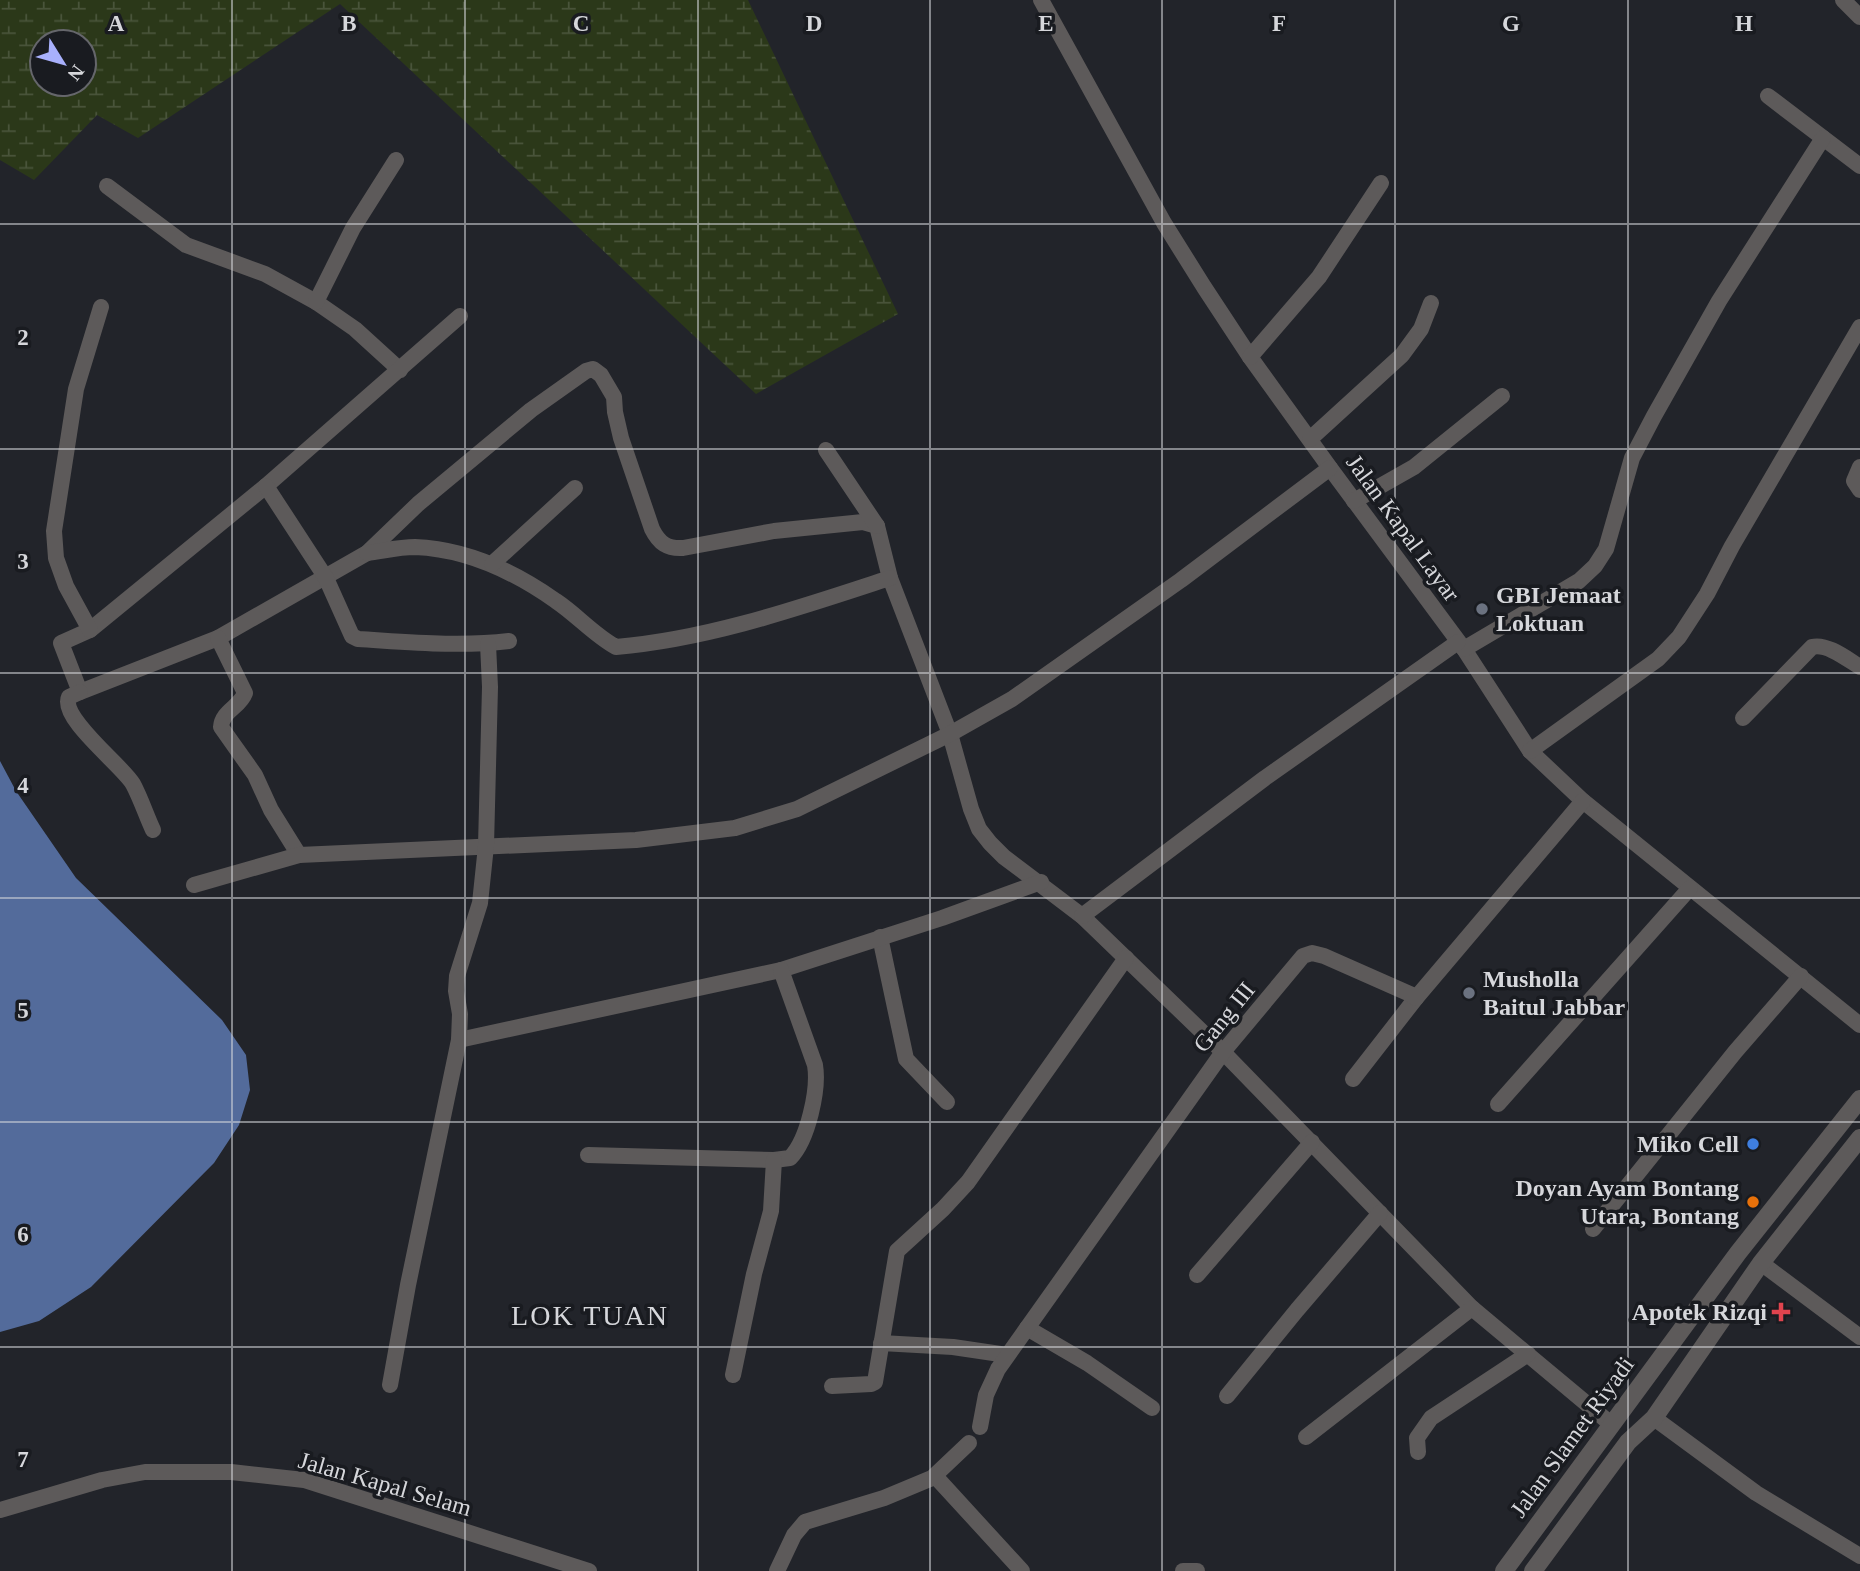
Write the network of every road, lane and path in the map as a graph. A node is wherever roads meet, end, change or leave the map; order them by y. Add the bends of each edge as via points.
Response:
1 (1041, 0) edge
2 (1843, 0) edge
3 (1860, 17) edge
4 (1768, 96) dead end
5 (1823, 138) junction
6 (396, 160) dead end
7 (1860, 166) edge
8 (1381, 183) dead end
9 (107, 186) dead end
10 (316, 302) junction
11 (1431, 303) dead end
12 (101, 307) dead end
13 (460, 316) dead end
14 (1860, 327) edge
15 (1250, 357) junction
16 (400, 370) junction
17 (1502, 396) dead end
18 (1310, 439) junction
19 (826, 450) dead end
20 (1860, 467) edge
21 (1330, 468) junction
22 (266, 486) junction
23 (575, 488) dead end
24 (1860, 490) edge
25 (1354, 500) junction
26 (877, 526) junction
27 (367, 553) junction
28 (492, 564) junction
29 (326, 578) junction
30 (890, 578) junction
31 (90, 630) junction
32 (218, 638) junction
33 (509, 641) dead end
34 (488, 643) junction
35 (1461, 645) junction
36 (1860, 667) edge
37 (80, 692) junction
38 (1743, 718) dead end
39 (950, 734) junction
40 (1531, 751) junction
41 (1583, 801) junction
42 (153, 830) dead end
43 (486, 846) junction
44 (299, 855) junction
45 (1041, 882) junction
46 (194, 885) dead end
47 (1690, 888) junction
48 (1082, 916) junction
49 (880, 937) junction
50 (1126, 958) junction
51 (781, 970) junction
52 (1801, 976) junction
53 (1416, 998) junction
54 (1860, 1025) edge
55 (459, 1040) junction
56 (1223, 1052) junction
57 (1353, 1079) dead end
58 (1860, 1099) edge
59 (947, 1102) dead end
60 (1498, 1104) dead end
61 (1860, 1138) edge
62 (1312, 1142) junction
63 (588, 1155) dead end
64 (774, 1160) junction
65 (1380, 1213) junction
66 (1593, 1229) dead end
67 (1762, 1263) junction
68 (1197, 1275) dead end
69 (1472, 1308) junction
70 (1027, 1328) junction
71 (1860, 1337) edge
72 (881, 1343) junction
73 (1528, 1354) junction
74 (1007, 1355) junction
75 (733, 1375) dead end
76 (390, 1385) dead end
77 (832, 1386) dead end
78 (1227, 1396) dead end
79 (1152, 1408) dead end
80 (1654, 1418) junction
81 (1611, 1424) junction
82 (980, 1427) dead end
83 (1306, 1437) dead end
84 (969, 1443) dead end
85 (1418, 1452) dead end
86 (935, 1476) junction
87 (0, 1510) edge
88 (1860, 1556) edge
89 (589, 1571) edge
90 (777, 1571) edge
91 (1022, 1571) edge
92 (1183, 1571) edge
93 (1197, 1571) edge
94 (1504, 1571) edge
95 (1533, 1571) edge

1 - 15 street, Jalan Kapal Layar via 1164,223
2 - 3 street
4 - 5 street
5 - 7 street
5 - 35 street via 1719,300 1632,458 1606,549 1595,566 1579,581
6 - 10 street via 353,228
8 - 15 street via 1319,278
9 - 10 street via 186,245 265,274
10 - 16 street via 355,329
11 - 18 street via 1421,329 1402,355
12 - 31 street via 76,388 54,531 56,558 66,586
13 - 16 street
14 - 40 street via 1679,637 1658,659
15 - 18 street, Jalan Kapal Layar
16 - 22 street
17 - 25 street via 1414,467
18 - 21 street, Jalan Kapal Layar
19 - 26 street
20 - 24 street via 1854,481
21 - 25 street, Jalan Kapal Layar
21 - 39 street via 1012,699
22 - 29 street
22 - 31 street
23 - 28 street
25 - 35 street, Jalan Kapal Layar
26 - 27 street via 863,522 774,531 683,548 659,542 621,438 614,397 593,369 531,410
26 - 30 street
27 - 28 street via 415,547
27 - 29 street
28 - 30 street via 556,601 616,647 697,635
29 - 32 street
29 - 34 street via 352,636 358,639
30 - 39 street
31 - 37 street via 61,643
32 - 37 street
32 - 44 street via 245,692 222,718 221,727 255,775
33 - 34 street
34 - 43 street
35 - 40 street, Jalan Kapal Layar
35 - 48 street via 1265,778
36 - 38 street via 1825,647 1812,647
37 - 42 street via 69,697 68,705 91,741 133,783
39 - 43 street via 797,809 735,828 636,840
39 - 45 street via 979,829 1004,857
40 - 41 street, Jalan Kapal Layar
41 - 47 street, Jalan Kapal Layar
41 - 53 street
43 - 44 street
43 - 55 street via 480,903 457,976
44 - 46 street
45 - 48 street
45 - 49 street
47 - 52 street, Jalan Kapal Layar
47 - 60 street
48 - 50 street
49 - 51 street
49 - 59 street via 906,1059
50 - 56 street
50 - 72 street via 968,1182 897,1251
51 - 55 street
51 - 64 street via 817,1079 795,1153
52 - 54 street, Jalan Kapal Layar
52 - 66 street
53 - 56 street, Gang III via 1312,953 1303,956
53 - 57 street
55 - 76 street
56 - 62 street
56 - 70 street, Gang III
58 - 81 street, Jalan Slamet Riyadi
61 - 67 street, Jalan Slamet Riyadi
62 - 65 street
62 - 68 street
63 - 64 street
64 - 75 street via 771,1211
65 - 69 street
65 - 78 street
67 - 71 street
67 - 80 street, Jalan Slamet Riyadi
69 - 73 street
69 - 83 street
70 - 74 street, Gang III
70 - 79 street
72 - 74 street
72 - 77 street via 875,1382
73 - 81 street
73 - 85 street via 1432,1418 1417,1438
74 - 82 street, Gang III via 986,1395
80 - 88 street via 1756,1493
80 - 95 street, Jalan Slamet Riyadi via 1628,1442
81 - 94 street, Jalan Slamet Riyadi
84 - 86 street
86 - 90 street via 884,1498 804,1522
86 - 91 street
87 - 89 street, Jalan Kapal Selam via 145,1472 231,1472 304,1480
92 - 93 street

